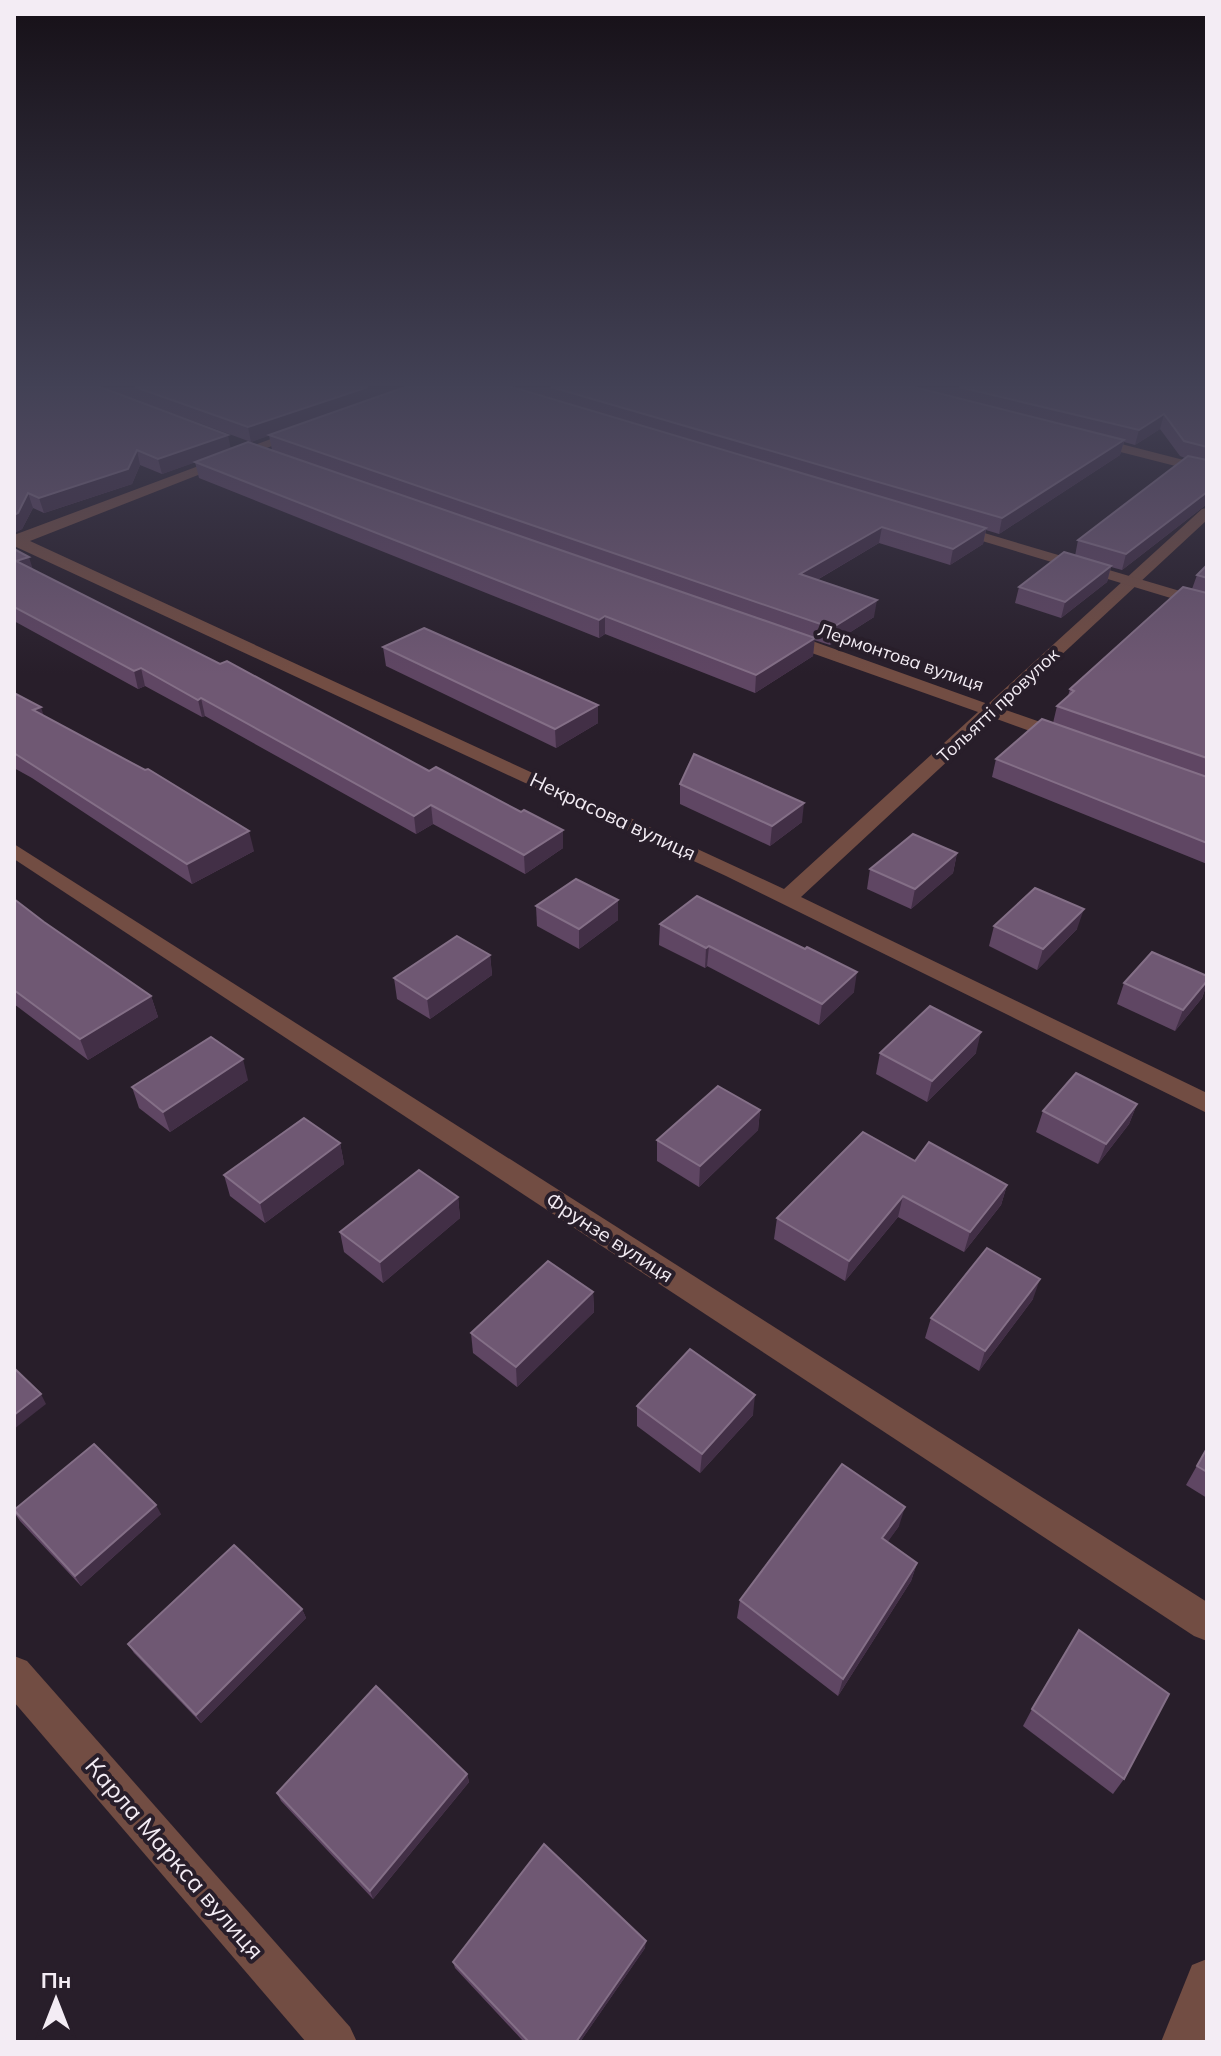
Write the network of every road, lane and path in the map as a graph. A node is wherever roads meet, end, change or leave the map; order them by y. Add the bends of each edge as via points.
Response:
1 (165, 483) edge
2 (1207, 512) edge
3 (935, 522) edge
4 (15, 541) edge
5 (1130, 581) junction
6 (1207, 604) edge
7 (770, 632) edge
8 (993, 710) junction
9 (1079, 742) edge
10 (14, 850) edge
11 (787, 898) junction
12 (1207, 1104) edge
13 (1207, 1623) edge
14 (14, 1674) edge
15 (1207, 1980) edge
16 (335, 2042) edge
17 (1183, 2042) edge

1 - 4 street
2 - 5 street, Тольятті провулок
3 - 5 street
4 - 11 street, Некрасова вулиця
5 - 6 street
5 - 8 street, Тольятті провулок
7 - 8 street, Лермонтова вулиця
8 - 9 street, Лермонтова вулиця
8 - 11 street, Тольятті провулок
10 - 13 street, Фрунзе вулиця
11 - 12 street, Некрасова вулиця
14 - 16 street, Карла Маркса вулиця
15 - 17 street

